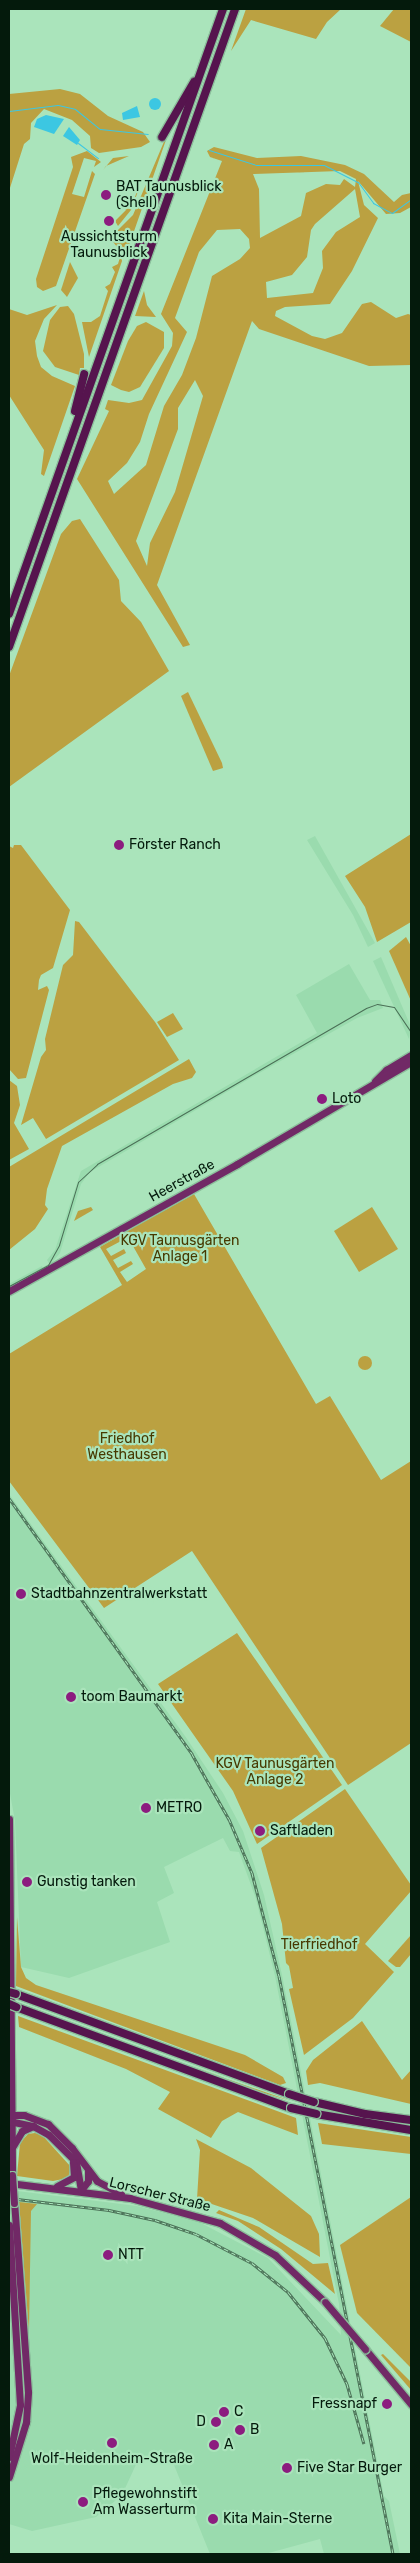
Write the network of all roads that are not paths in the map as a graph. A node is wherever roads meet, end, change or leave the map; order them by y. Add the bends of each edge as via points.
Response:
1 (223, 9) edge
2 (235, 9) edge
3 (202, 67) junction
4 (162, 137) dead end
5 (84, 374) dead end
6 (67, 446) junction
7 (9, 614) edge
8 (9, 647) edge
9 (411, 1055) edge
10 (411, 1062) edge
11 (366, 1089) junction
12 (9, 1291) edge
13 (9, 1819) edge
14 (12, 1993) edge
15 (12, 2006) edge
16 (10, 2118) edge
17 (411, 2120) edge
18 (33, 2126) junction
19 (411, 2130) edge
20 (12, 2148) junction
21 (71, 2157) junction
22 (88, 2170) junction
23 (9, 2183) edge
24 (54, 2187) junction
25 (81, 2190) junction
26 (130, 2198) junction
27 (9, 2225) edge
28 (411, 2404) edge
29 (9, 2457) edge
30 (9, 2477) edge

1 - 3 highway
2 - 8 highway
3 - 4 highway
3 - 6 highway
5 - 6 highway
6 - 7 highway
9 - 11 main road, Heerstraße via 386,1070
10 - 11 main road, Heerstraße
11 - 12 main road, Heerstraße
13 - 16 main road
14 - 17 highway, bridge via 314,2102
15 - 19 highway, bridge via 291,2108
16 - 18 main road
16 - 20 main road
16 - 22 main road via 35,2118 48,2124
18 - 20 main road via 22,2132
18 - 21 main road via 49,2134
20 - 30 main road, bridge via 28,2392 26,2422
21 - 24 main road via 74,2177
21 - 25 main road via 79,2167
22 - 25 main road via 88,2181
22 - 26 main road via 103,2186
23 - 24 main road, Lorscher Straße
24 - 25 main road, Lorscher Straße
25 - 26 main road, Lorscher Straße
26 - 28 main road, Lorscher Straße, bridge via 198,2215 246,2236 289,2266 325,2302
27 - 29 main road via 19,2372 19,2418

